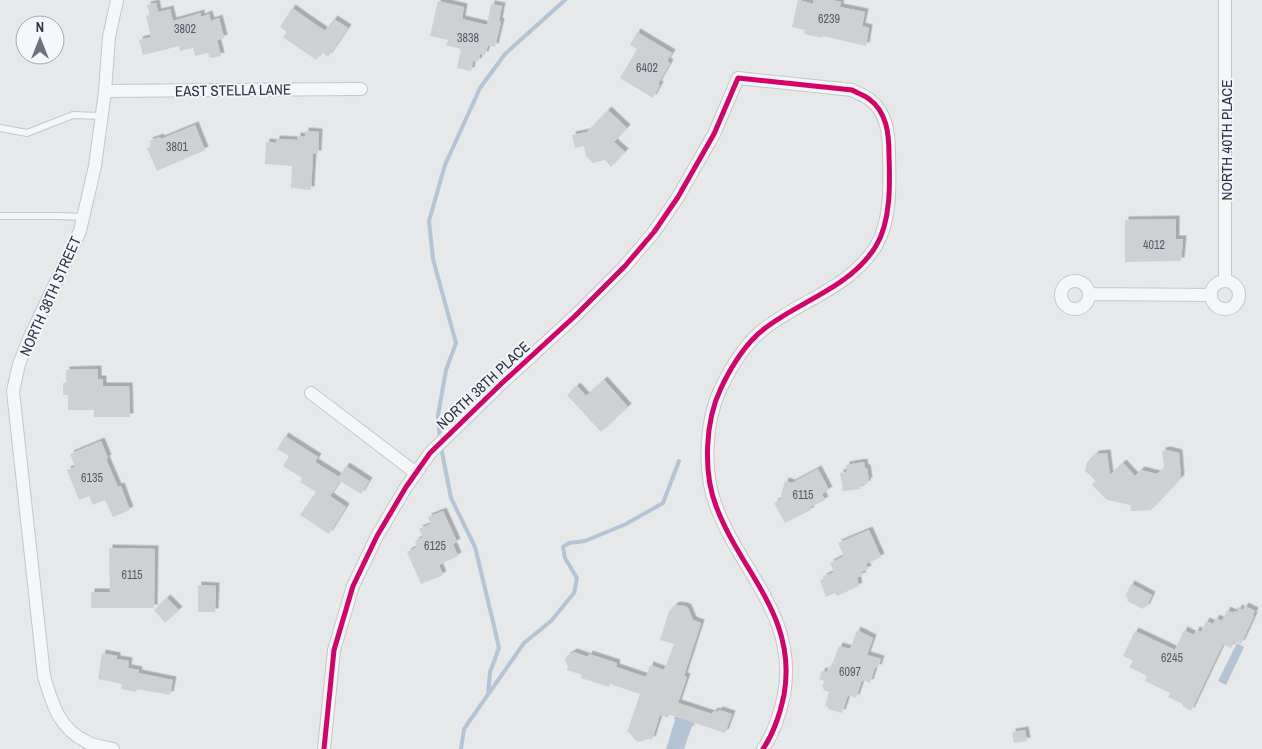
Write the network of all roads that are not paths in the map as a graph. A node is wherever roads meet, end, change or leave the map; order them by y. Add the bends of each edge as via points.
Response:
1 (117, 0) edge
2 (1225, 0) edge
3 (360, 89) dead end
4 (105, 92) junction
5 (102, 116) junction
6 (0, 128) edge
7 (0, 216) edge
8 (83, 217) junction
9 (1225, 281) junction
10 (1090, 294) dead end
11 (1211, 294) junction
12 (311, 393) dead end
13 (416, 473) junction
14 (113, 749) edge
15 (324, 749) edge
16 (763, 749) edge

1 - 4 street, NORTH 38TH STREET via 109,38
2 - 9 street, NORTH 40TH PLACE
3 - 4 street, EAST STELLA LANE
4 - 5 street, NORTH 38TH STREET
5 - 6 lane via 73,115 27,133
5 - 8 street, NORTH 38TH STREET
7 - 8 lane
8 - 14 street, NORTH 38TH STREET via 80,231 29,338 13,391 44,676 55,712 71,732 87,742
9 - 11 street via 1214,286
9 - 11 street via 1234,284 1239,292 1235,305 1226,309 1217,306
10 - 11 street
12 - 13 street
13 - 15 street, NORTH 38TH PLACE via 382,528 353,586 334,650
13 - 16 street, NORTH 38TH PLACE via 430,453 576,316 654,232 714,134 738,78 852,90 869,98 880,110 888,130 889,189 885,223 876,246 844,280 763,329 741,352 720,389 710,423 707,462 715,504 771,607 787,660 782,706

